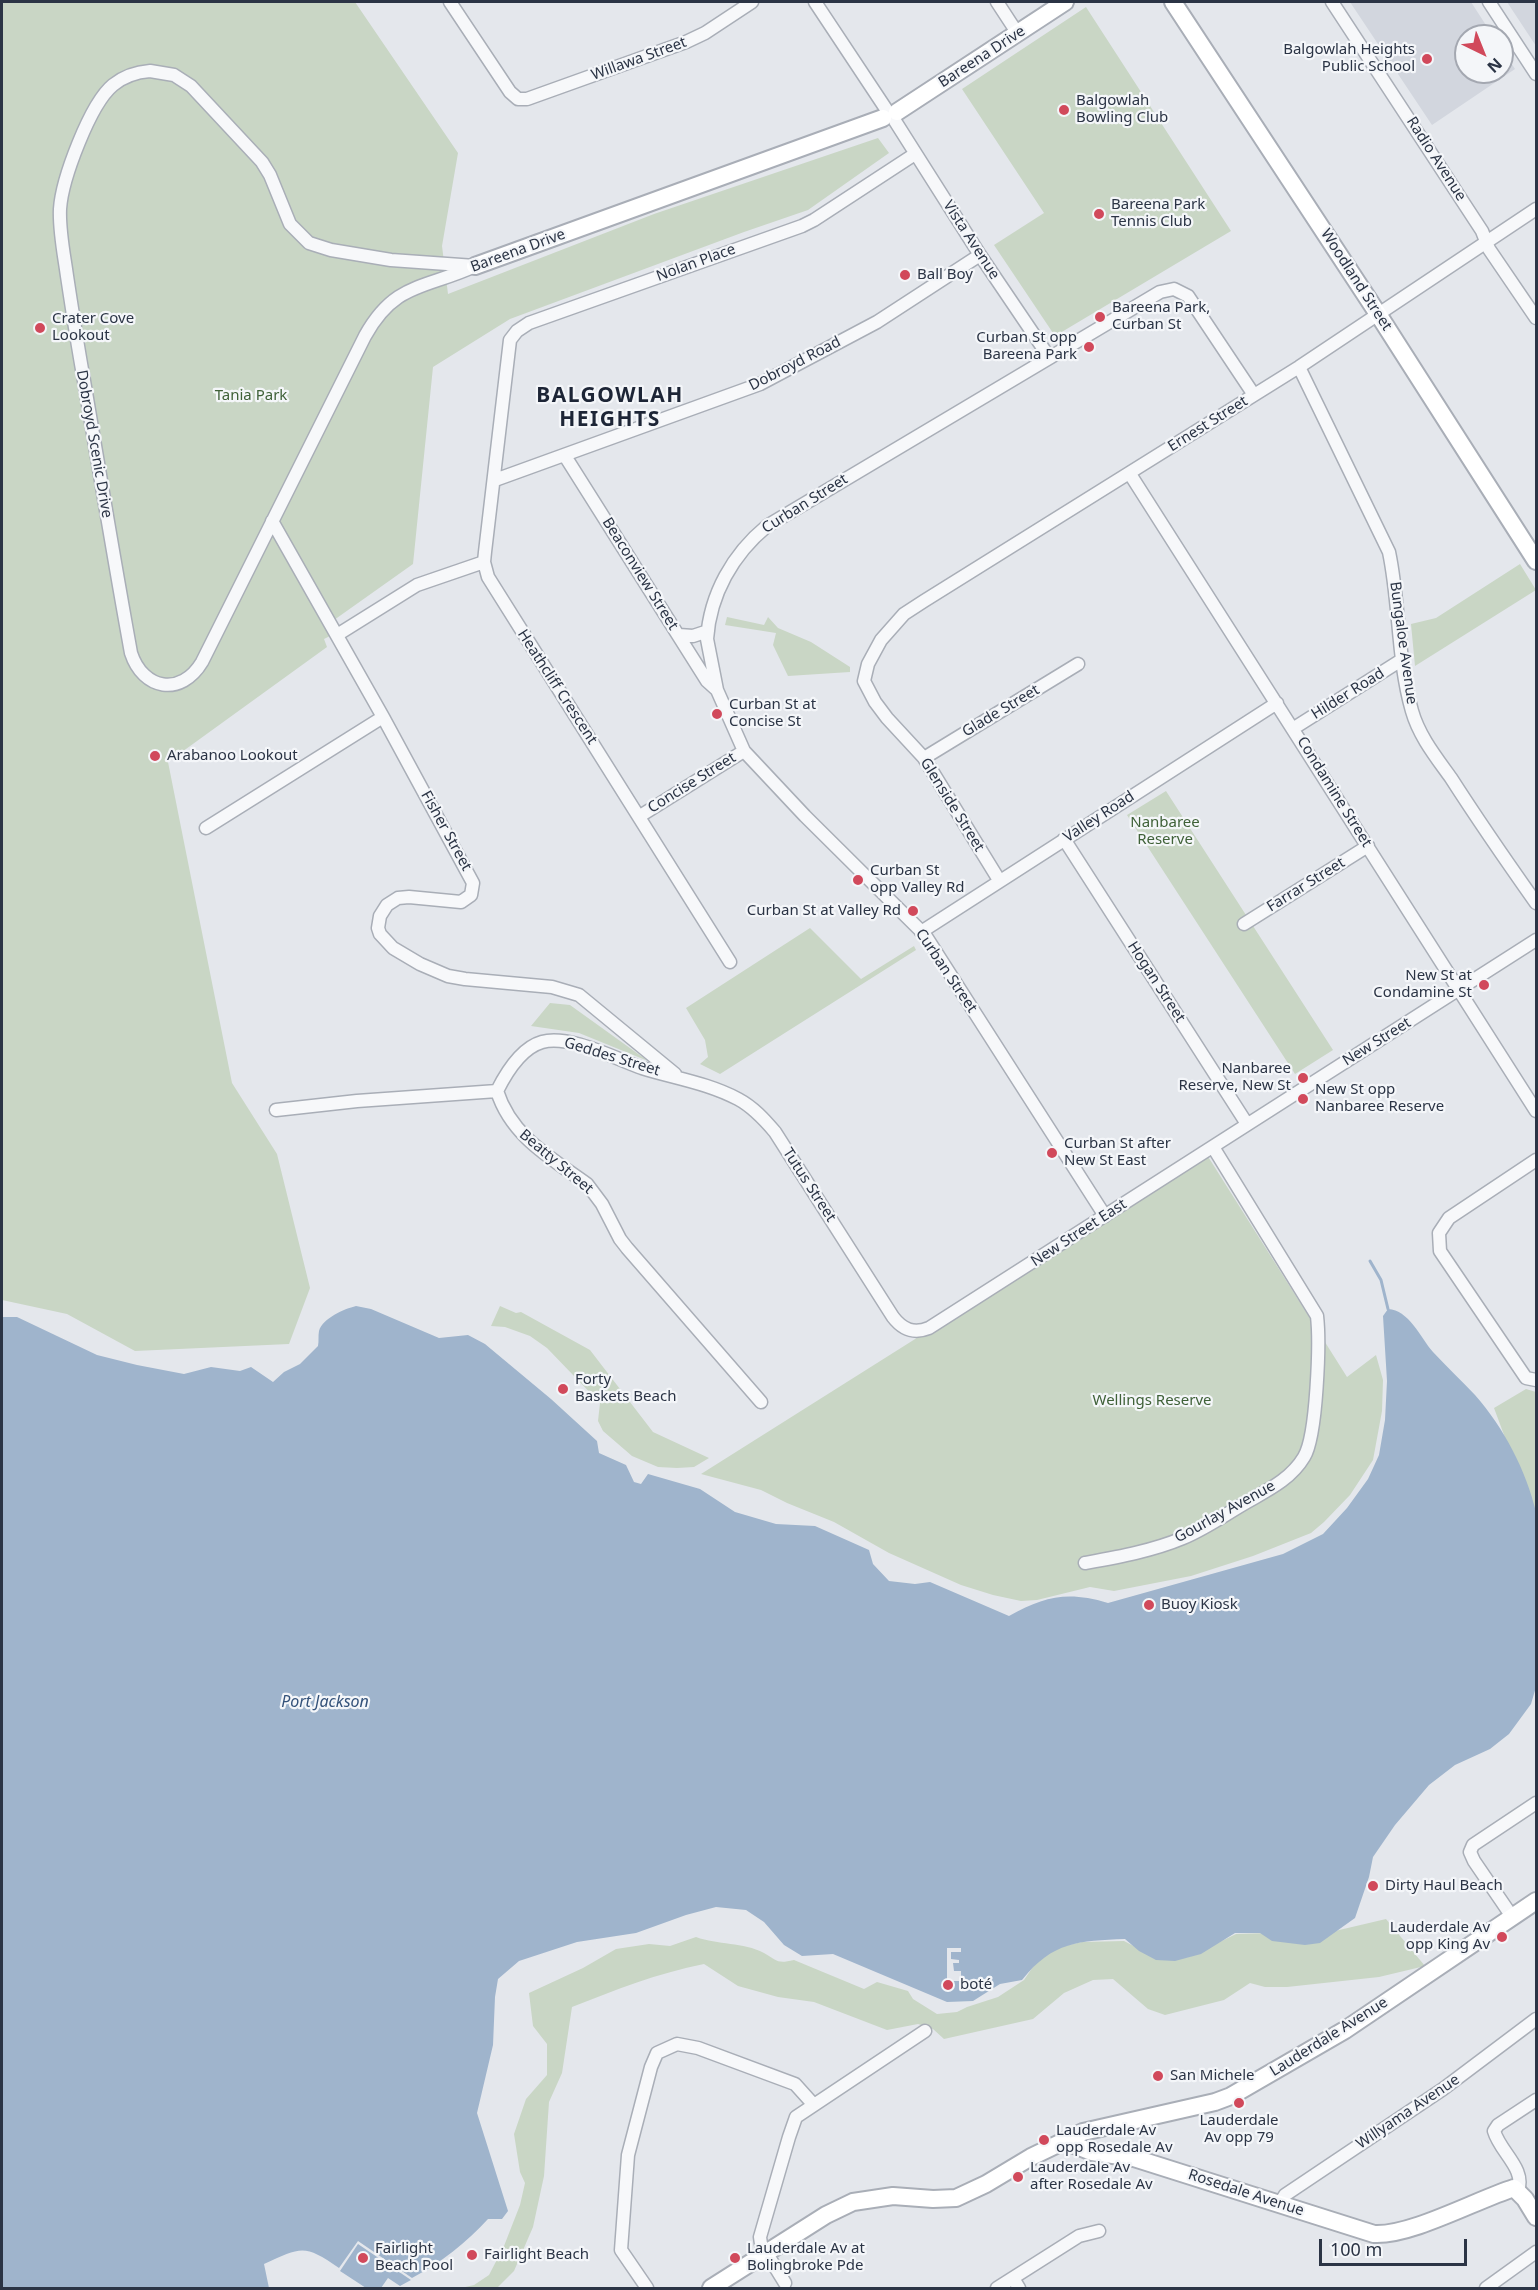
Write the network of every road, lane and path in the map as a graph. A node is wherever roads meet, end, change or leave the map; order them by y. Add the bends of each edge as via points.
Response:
1 (450, 2) edge
2 (752, 2) edge
3 (814, 2) edge
4 (997, 2) edge
5 (1065, 2) edge
6 (1173, 2) edge
7 (1332, 2) edge
8 (1489, 2) edge
9 (1018, 34) junction
10 (1536, 74) edge
11 (890, 115) junction
12 (915, 154) junction
13 (1536, 209) edge
14 (1487, 242) junction
15 (981, 255) junction
16 (431, 263) junction
17 (475, 266) junction
18 (435, 281) junction
19 (1378, 314) junction
20 (1536, 318) edge
21 (1049, 357) junction
22 (1299, 367) junction
23 (504, 383) joint
24 (1254, 395) junction
25 (565, 456) junction
26 (1130, 474) junction
27 (495, 480) junction
28 (272, 521) junction
29 (1536, 561) edge
30 (484, 562) junction
31 (708, 631) junction
32 (337, 634) junction
33 (679, 635) junction
34 (881, 640) joint
35 (1403, 659) junction
36 (1078, 664) dead end
37 (717, 690) junction
38 (1277, 703) junction
39 (383, 717) junction
40 (1294, 728) junction
41 (744, 751) junction
42 (924, 758) junction
43 (640, 816) junction
44 (206, 828) dead end
45 (1064, 839) junction
46 (1368, 846) junction
47 (999, 880) junction
48 (1536, 903) edge
49 (1244, 924) dead end
50 (921, 932) junction
51 (1536, 940) edge
52 (730, 962) dead end
53 (1460, 990) junction
54 (679, 1077) junction
55 (497, 1091) junction
56 (276, 1110) dead end
57 (1536, 1111) edge
58 (1247, 1124) junction
59 (1212, 1147) junction
60 (1536, 1160) edge
61 (1105, 1216) junction
62 (907, 1330) joint
63 (1531, 1379) edge
64 (761, 1402) dead end
65 (1085, 1563) dead end
66 (1536, 1803) edge
67 (1536, 1901) edge
68 (1513, 1918) junction
69 (1536, 2019) edge
70 (925, 2031) dead end
71 (1536, 2100) edge
72 (813, 2104) junction
73 (1064, 2141) junction
74 (1526, 2193) edge
75 (1280, 2203) junction
76 (1536, 2217) edge
77 (1099, 2231) dead end
78 (1536, 2252) edge
79 (766, 2253) junction
80 (785, 2283) dead end
81 (1016, 2283) edge
82 (647, 2289) edge
83 (711, 2289) edge
84 (997, 2289) edge
85 (1486, 2289) edge

1 - 2 street, Willawa Street via 518,99 686,42
3 - 11 street, Vista Avenue
4 - 9 street
5 - 9 street, Bareena Drive
6 - 19 street, Woodland Street
7 - 14 street, Radio Avenue
8 - 10 street
9 - 11 street, Bareena Drive
11 - 12 street, Vista Avenue
11 - 17 street, Bareena Drive
12 - 15 street, Vista Avenue
12 - 23 street, Nolan Place via 802,226 520,327 510,340
13 - 14 street, Ernest Street
14 - 19 street, Ernest Street
14 - 20 street, Radio Avenue
15 - 21 street, Vista Avenue
15 - 25 street, Dobroyd Road via 877,322 760,384
16 - 17 street, Dobroyd Scenic Drive
16 - 18 street via 441,270
16 - 28 street, Dobroyd Scenic Drive via 337,251 303,239 287,219 262,162 199,94 174,75 140,72 122,79 105,93 66,178 60,221 75,333 130,653 137,669 148,679 178,683 197,670
17 - 18 street, Bareena Drive
18 - 28 street, Bareena Drive via 397,297 371,325
19 - 22 street, Ernest Street
19 - 29 street, Woodland Street
21 - 24 street, Curban Street via 1154,295 1174,289 1192,301
21 - 31 street, Curban Street via 767,526 739,553 727,572
22 - 24 street, Ernest Street
22 - 35 street, Bungaloe Avenue via 1389,552
23 - 27 street, Heathcliff Crescent
24 - 26 street, Ernest Street
25 - 27 street, Dobroyd Road
25 - 33 street, Beaconview Street
26 - 34 street, Ernest Street via 904,614
26 - 38 street, Condamine Street
27 - 30 street, Heathcliff Crescent
28 - 32 street, Fisher Street
30 - 32 street via 417,585
30 - 43 street, Heathcliff Crescent via 492,585
31 - 33 street
31 - 37 street, Curban Street
32 - 39 street, Fisher Street
33 - 37 street, Beaconview Street via 707,681
34 - 42 street, Glenside Street via 864,681 887,718
35 - 40 street, Hilder Road
35 - 48 street, Bungaloe Avenue via 1412,711 1422,734
36 - 42 street, Glade Street
37 - 41 street, Curban Street
38 - 40 street, Condamine Street
38 - 45 street, Valley Road
39 - 44 street
39 - 54 street, Fisher Street via 474,887 469,898 460,902 409,897 393,901 378,922 387,944 448,976 552,987 579,995
40 - 46 street, Condamine Street
41 - 43 street, Concise Street
41 - 50 street, Curban Street
42 - 47 street, Glenside Street
43 - 52 street, Heathcliff Crescent
45 - 47 street, Valley Road
45 - 58 street, Hogan Street
46 - 49 street, Farrar Street
46 - 53 street, Condamine Street
47 - 50 street, Valley Road
50 - 61 street, Curban Street
51 - 53 street, New Street
53 - 57 street, Condamine Street
53 - 58 street, New Street
54 - 55 street, Geddes Street via 556,1040 530,1048
54 - 62 street, Tutus Street via 739,1100 767,1122 893,1317
55 - 56 street
55 - 64 street, Beatty Street via 516,1129 587,1184 623,1244
58 - 59 street, New Street East
59 - 61 street, New Street East
59 - 65 street, Gourlay Avenue via 1317,1316 1311,1438 1305,1456 1292,1473 1183,1538 1133,1554
60 - 63 street via 1449,1218 1439,1233 1440,1251
61 - 62 street, New Street East via 929,1328
66 - 68 street via 1473,1845 1470,1852
67 - 68 street, Lauderdale Avenue
68 - 73 street, Lauderdale Avenue via 1344,2030 1231,2096 1101,2127
69 - 75 street, Willyama Avenue via 1443,2089 1285,2194
70 - 72 street
71 - 74 street via 1494,2131
72 - 79 street via 796,2117 789,2137 760,2237
72 - 82 street via 795,2084 698,2048 677,2044 657,2053 628,2155 621,2250
73 - 75 street, Rosedale Avenue
73 - 79 street, Lauderdale Avenue via 956,2198 893,2196 853,2202
74 - 75 street, Rosedale Avenue via 1512,2189 1385,2235
74 - 76 street
77 - 81 street via 1079,2236
78 - 85 street
79 - 80 street
79 - 83 street, Lauderdale Avenue
81 - 84 street

